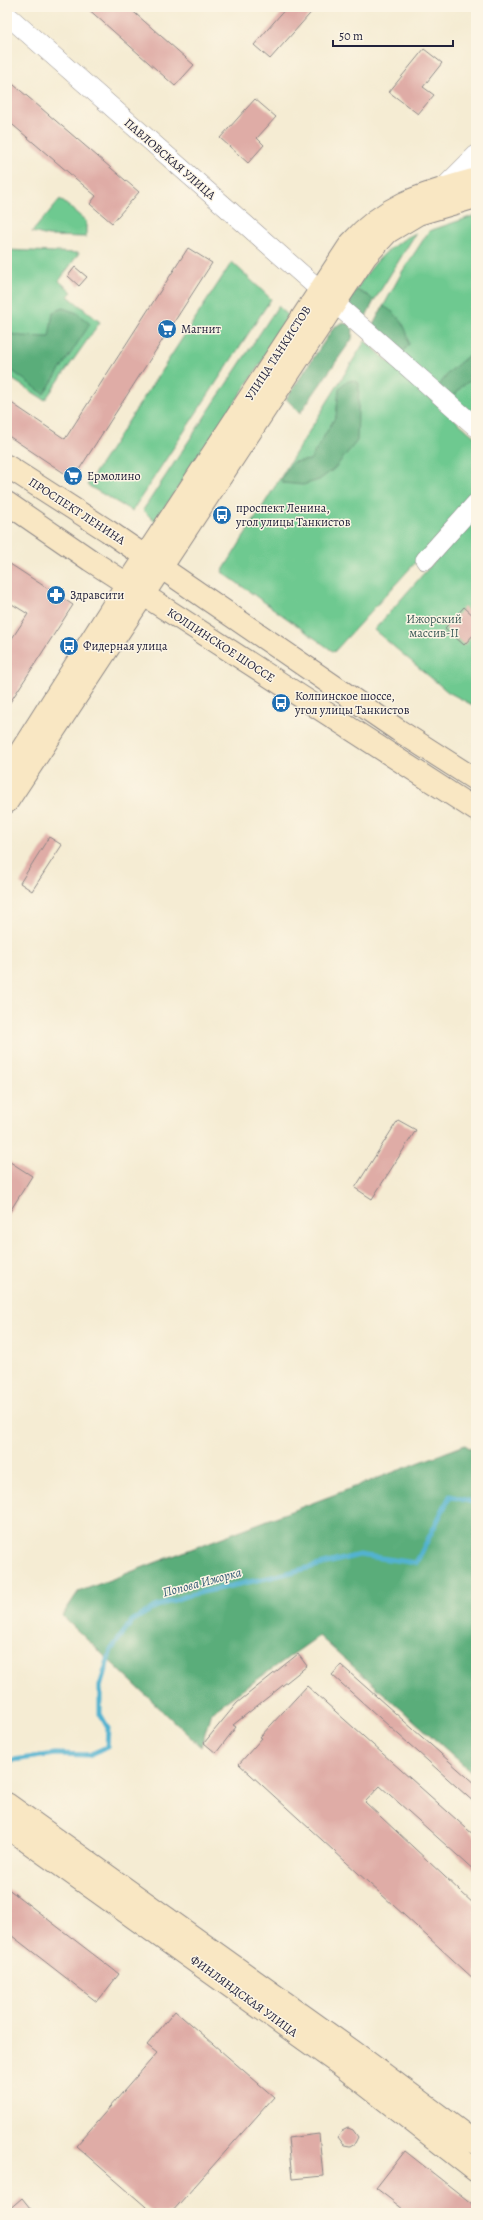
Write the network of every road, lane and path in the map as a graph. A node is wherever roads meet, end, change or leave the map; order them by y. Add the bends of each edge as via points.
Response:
1 (7, 15) edge
2 (476, 156) edge
3 (476, 179) edge
4 (442, 189) junction
5 (476, 196) edge
6 (326, 296) junction
7 (476, 427) edge
8 (7, 466) edge
9 (7, 503) edge
10 (476, 504) edge
11 (425, 560) dead end
12 (153, 562) junction
13 (135, 589) junction
14 (7, 773) edge
15 (476, 780) edge
16 (7, 802) edge
17 (476, 810) edge
18 (8, 1812) edge
19 (476, 2143) edge
20 (476, 2171) edge

1 - 6 street, ПАВЛОВСКАЯ УЛИЦА
2 - 4 street
3 - 4 main road, УЛИЦА ТАНКИСТОВ
4 - 6 main road, УЛИЦА ТАНКИСТОВ via 413,198 377,218 351,243
5 - 6 main road, УЛИЦА ТАНКИСТОВ via 418,214 388,232
6 - 7 street, ПАВЛОВСКАЯ УЛИЦА
6 - 12 main road, УЛИЦА ТАНКИСТОВ
8 - 12 main road, ПРОСПЕКТ ЛЕНИНА
9 - 13 main road
10 - 11 street
12 - 13 main road
12 - 15 main road via 398,730
13 - 14 main road
13 - 16 main road
13 - 17 main road, КОЛПИНСКОЕ ШОССЕ
18 - 19 main road, ФИНЛЯНДСКАЯ УЛИЦА via 354,2052
18 - 20 main road, ФИНЛЯНДСКАЯ УЛИЦА

